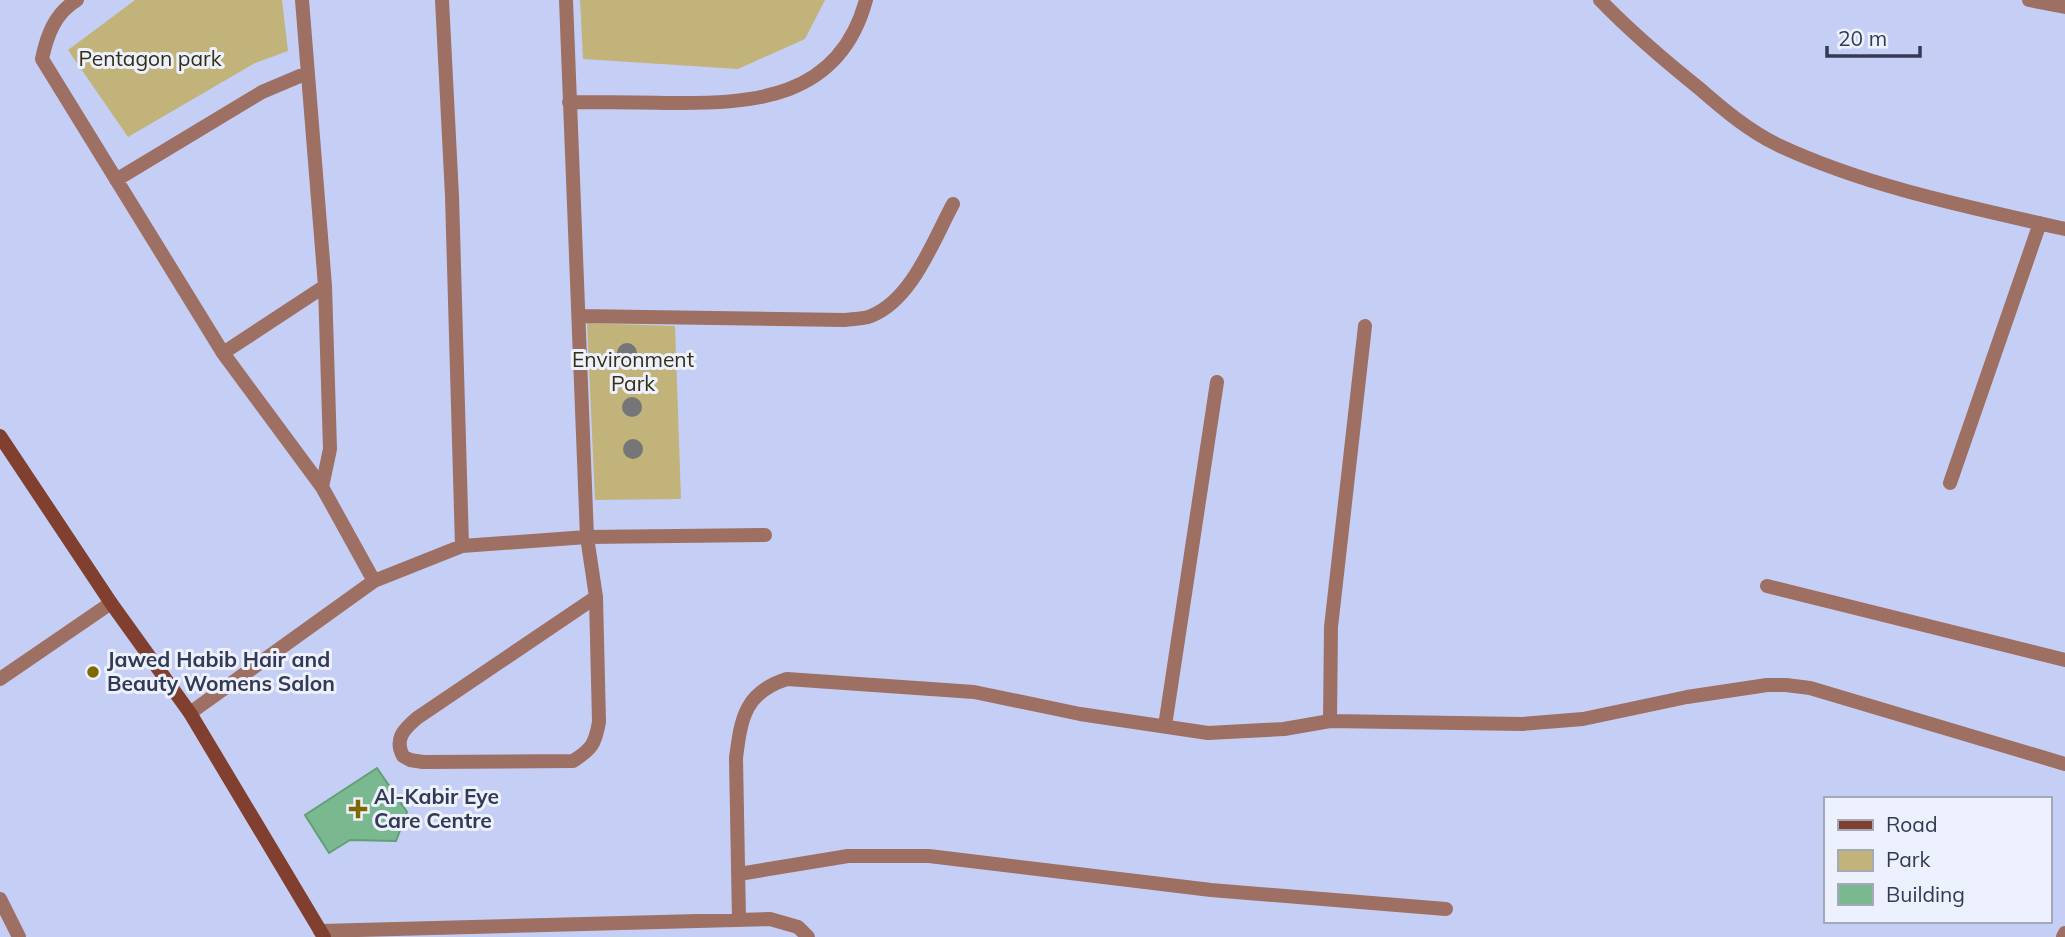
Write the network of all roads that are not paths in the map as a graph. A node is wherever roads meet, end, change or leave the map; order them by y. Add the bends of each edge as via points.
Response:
1 (77, 0) edge
2 (302, 0) edge
3 (442, 0) edge
4 (566, 0) edge
5 (866, 0) edge
6 (1600, 0) edge
7 (2029, 0) edge
8 (2065, 7) edge
9 (307, 73) junction
10 (569, 102) junction
11 (116, 180) junction
12 (953, 204) dead end
13 (2040, 223) junction
14 (2065, 229) edge
15 (325, 286) junction
16 (579, 316) junction
17 (1365, 326) dead end
18 (223, 353) junction
19 (1217, 382) dead end
20 (0, 436) edge
21 (1950, 483) dead end
22 (322, 487) junction
23 (765, 535) dead end
24 (587, 537) junction
25 (462, 546) junction
26 (373, 581) junction
27 (1767, 586) dead end
28 (596, 597) junction
29 (111, 603) junction
30 (2065, 660) edge
31 (0, 679) edge
32 (190, 713) junction
33 (1330, 721) junction
34 (1165, 726) junction
35 (2065, 764) edge
36 (739, 874) junction
37 (0, 899) edge
38 (1446, 909) dead end
39 (740, 920) junction
40 (322, 934) edge
41 (19, 937) edge
42 (808, 937) edge

1 - 11 street via 57,17 42,59
2 - 9 street
3 - 25 street
4 - 10 street
5 - 10 street via 853,34 835,58 808,81 790,89 739,102
6 - 13 street via 1740,123 1777,145 1862,177
7 - 8 street
9 - 11 street via 262,92
9 - 15 street
10 - 16 street
11 - 18 street
12 - 16 street via 903,293 870,317
13 - 14 street
13 - 21 street
15 - 18 street
15 - 22 street via 330,449
16 - 24 street
17 - 33 street via 1331,627
18 - 22 street
19 - 34 street
20 - 29 main road
22 - 26 street
23 - 24 street
24 - 25 street
24 - 28 street
25 - 26 street
26 - 32 street
27 - 30 street
28 - 28 street via 417,718 402,733 403,756 423,762 573,761 588,751 596,740 599,722
29 - 31 street
29 - 32 main road
32 - 40 main road
33 - 34 street via 1238,733
33 - 35 street via 1522,724 1583,719 1687,697 1786,685 1810,688
34 - 36 street via 974,692 787,679 769,685 757,694 739,734
36 - 38 street via 848,856 929,856 1211,890
36 - 39 street
37 - 41 street
39 - 40 street
39 - 42 street via 786,922

